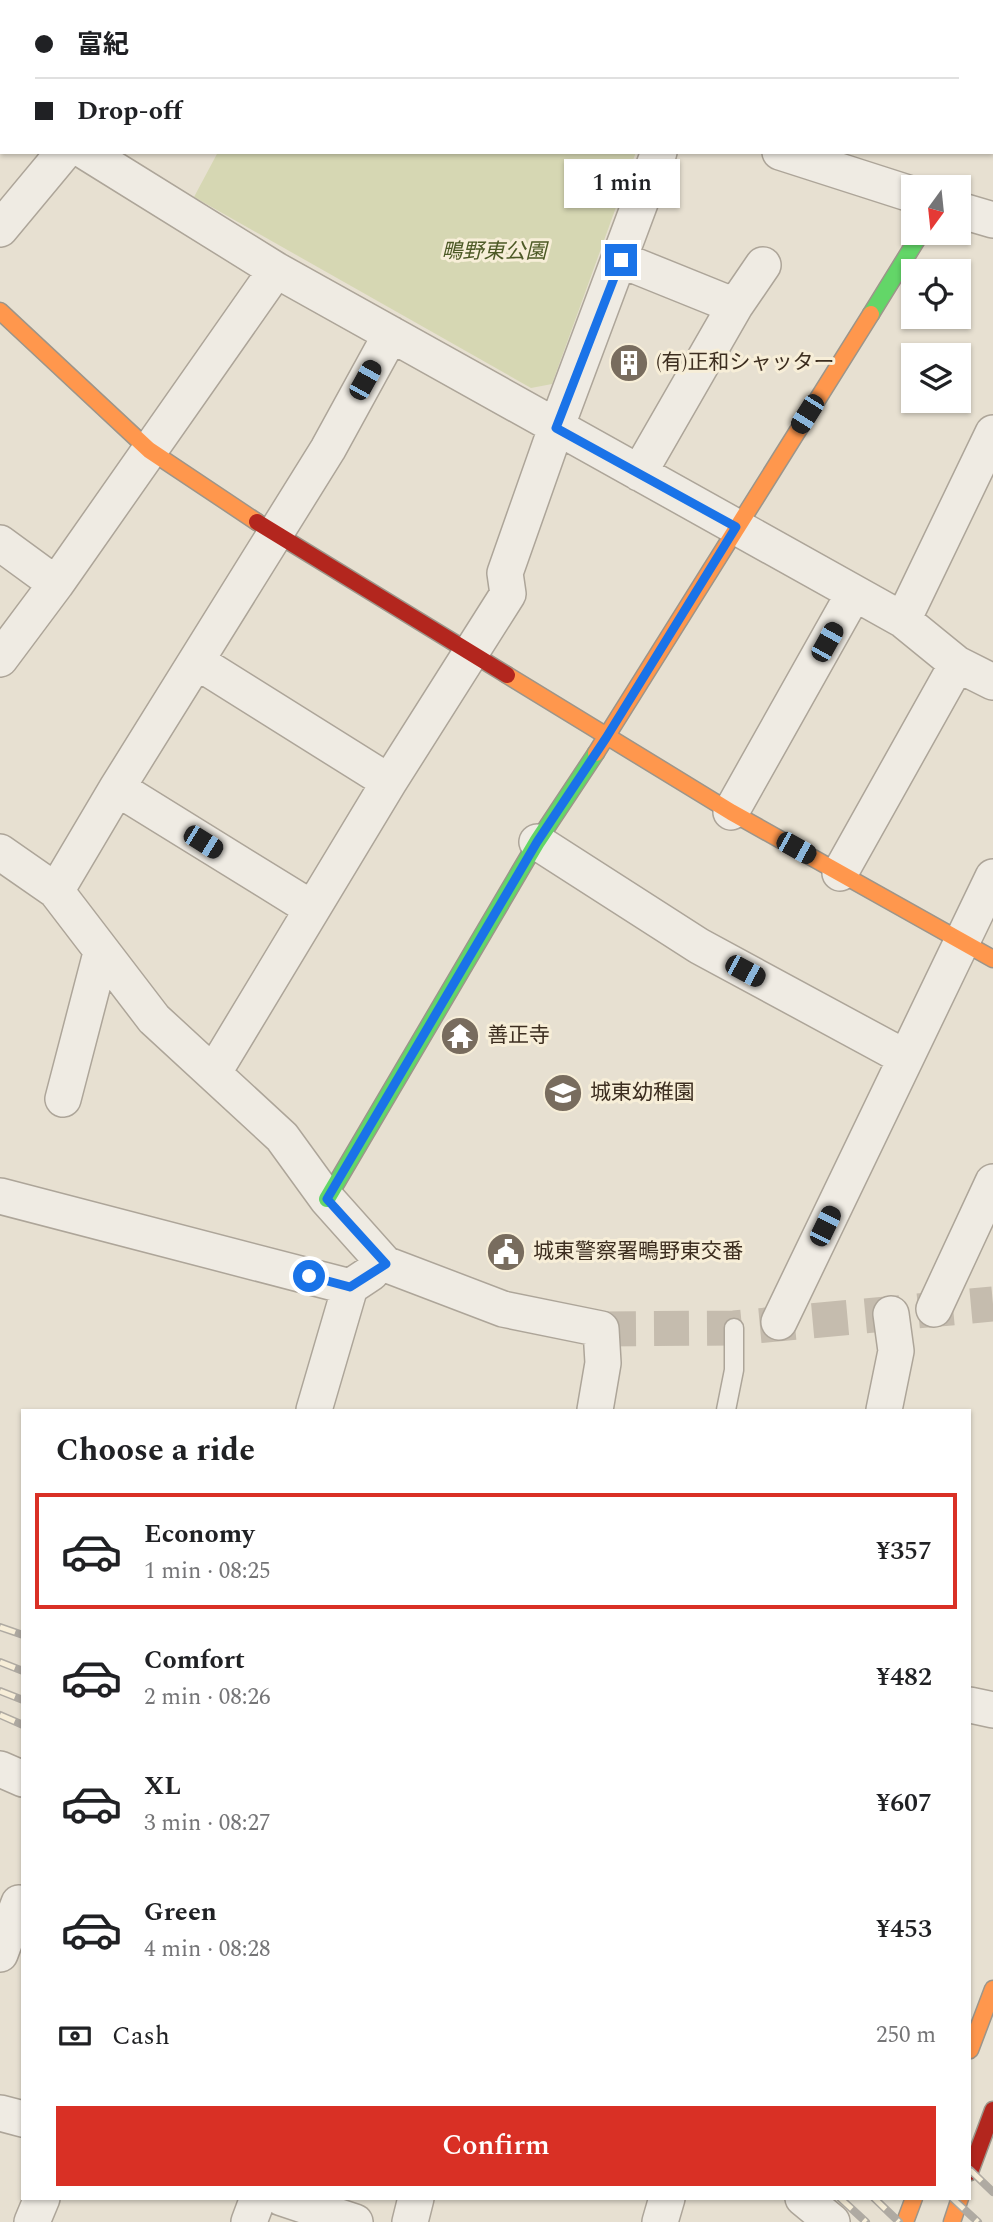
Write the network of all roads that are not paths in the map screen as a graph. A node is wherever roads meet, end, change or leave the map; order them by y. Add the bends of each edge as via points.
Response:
1 (62, 154) edge
2 (89, 154) edge
3 (658, 154) edge
4 (786, 154) edge
5 (901, 191) edge
6 (971, 214) edge
7 (993, 220) edge
8 (0, 229) edge
9 (913, 245) edge
10 (621, 260) junction
11 (763, 265) dead end
12 (276, 270) junction
13 (735, 306) junction
14 (0, 311) edge
15 (390, 334) junction
16 (556, 428) junction
17 (993, 433) edge
18 (149, 450) junction
19 (639, 473) junction
20 (736, 527) junction
21 (274, 533) junction
22 (0, 543) edge
23 (56, 584) junction
24 (854, 593) junction
25 (903, 620) junction
26 (472, 654) junction
27 (0, 659) edge
28 (196, 661) junction
29 (957, 664) junction
30 (993, 682) edge
31 (606, 738) junction
32 (389, 782) junction
33 (117, 788) junction
34 (731, 812) junction
35 (537, 842) junction
36 (0, 852) edge
37 (840, 873) junction
38 (993, 877) edge
39 (56, 891) junction
40 (311, 908) junction
41 (961, 942) junction
42 (102, 953) junction
43 (993, 958) edge
44 (906, 1058) junction
45 (214, 1073) junction
46 (63, 1098) dead end
47 (993, 1182) edge
48 (0, 1196) edge
49 (327, 1199) junction
50 (386, 1264) junction
51 (350, 1287) junction
52 (934, 1309) dead end
53 (891, 1314) dead end
54 (779, 1322) dead end
55 (734, 1328) dead end
56 (314, 1409) edge
57 (595, 1409) edge
58 (726, 1409) edge
59 (884, 1409) edge
60 (971, 1705) edge
61 (993, 1710) edge
62 (0, 1769) edge
63 (21, 1778) edge
64 (19, 1903) dead end
65 (0, 1954) edge
66 (993, 1989) edge
67 (971, 2047) edge
68 (993, 2109) edge
69 (0, 2113) edge
70 (21, 2118) edge
71 (978, 2151) edge
72 (41, 2200) edge
73 (257, 2200) edge
74 (288, 2200) edge
75 (416, 2200) edge
76 (666, 2200) edge
77 (805, 2200) edge
78 (913, 2200) edge
79 (959, 2200) edge
80 (32, 2222) edge
81 (249, 2222) edge
82 (355, 2222) edge
83 (410, 2222) edge
84 (660, 2222) edge
85 (832, 2222) edge
86 (905, 2222) edge
87 (951, 2222) edge

1 - 8 street
2 - 12 street
3 - 10 street
4 - 5 street
6 - 7 street
9 - 20 street
10 - 13 street
10 - 16 street
11 - 13 street
12 - 15 street
12 - 18 street
13 - 19 street
14 - 18 street
15 - 16 street
15 - 21 street via 328,449
16 - 19 street
16 - 26 street via 505,573 508,594
17 - 25 street
18 - 21 street
18 - 23 street
19 - 20 street
20 - 24 street
20 - 31 street
21 - 26 street
21 - 28 street
22 - 23 street
23 - 27 street
24 - 25 street
24 - 34 street
25 - 29 street
26 - 31 street
26 - 32 street
28 - 32 street
28 - 33 street
29 - 30 street
29 - 37 street
31 - 34 street
31 - 35 street
32 - 40 street
33 - 39 street
33 - 40 street
34 - 37 street
35 - 44 street via 699,946
35 - 49 street
36 - 39 street
37 - 41 street
38 - 41 street
39 - 42 street
40 - 45 street
41 - 43 street
41 - 44 street
42 - 45 street via 154,1019
42 - 46 street
44 - 54 street
45 - 49 street via 282,1137
47 - 52 street
48 - 51 street
49 - 50 street
50 - 51 street
50 - 57 street via 503,1309 601,1329 604,1363
51 - 56 street
53 - 59 street via 896,1351
55 - 58 lane via 734,1370
60 - 61 street
62 - 63 street
64 - 65 street
66 - 67 street
68 - 71 street
69 - 70 street
72 - 80 street
73 - 81 street
74 - 82 street
75 - 83 street
76 - 84 street
77 - 85 street
78 - 86 street
79 - 87 street

